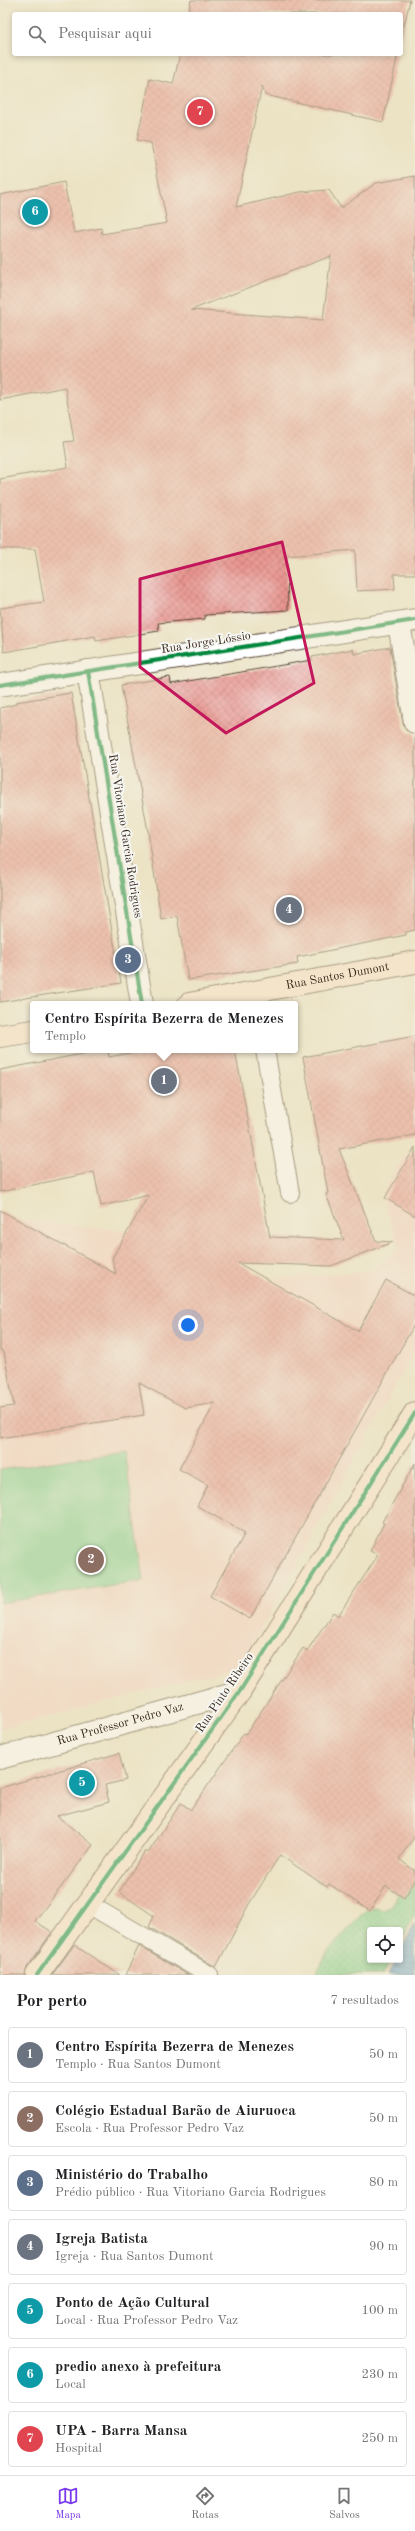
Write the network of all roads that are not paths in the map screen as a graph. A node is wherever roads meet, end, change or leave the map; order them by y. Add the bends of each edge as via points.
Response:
1 (407, 621) edge
2 (88, 671) junction
3 (0, 685) edge
4 (415, 722) edge
5 (415, 962) edge
6 (256, 998) edge
7 (142, 1001) edge
8 (222, 1001) edge
9 (30, 1031) edge
10 (0, 1036) edge
11 (266, 1053) edge
12 (290, 1193) dead end
13 (415, 1413) edge
14 (240, 1691) junction
15 (0, 1758) edge
16 (88, 1904) junction
17 (37, 1975) edge
18 (209, 1975) edge

1 - 2 street, Rua Jorge Lóssio
1 - 4 street
2 - 3 street, Rua Jorge Lóssio
2 - 7 street, Rua Vitoriano Garcia Rodrigues
5 - 6 street, Rua Santos Dumont
6 - 8 street, Rua Santos Dumont
9 - 10 street
11 - 12 lane
13 - 14 street, Rua Pinto Ribeiro
14 - 15 street, Rua Professor Pedro Vaz
14 - 16 street, Rua Pinto Ribeiro
16 - 17 street, Rua Pinto Ribeiro
16 - 18 lane

